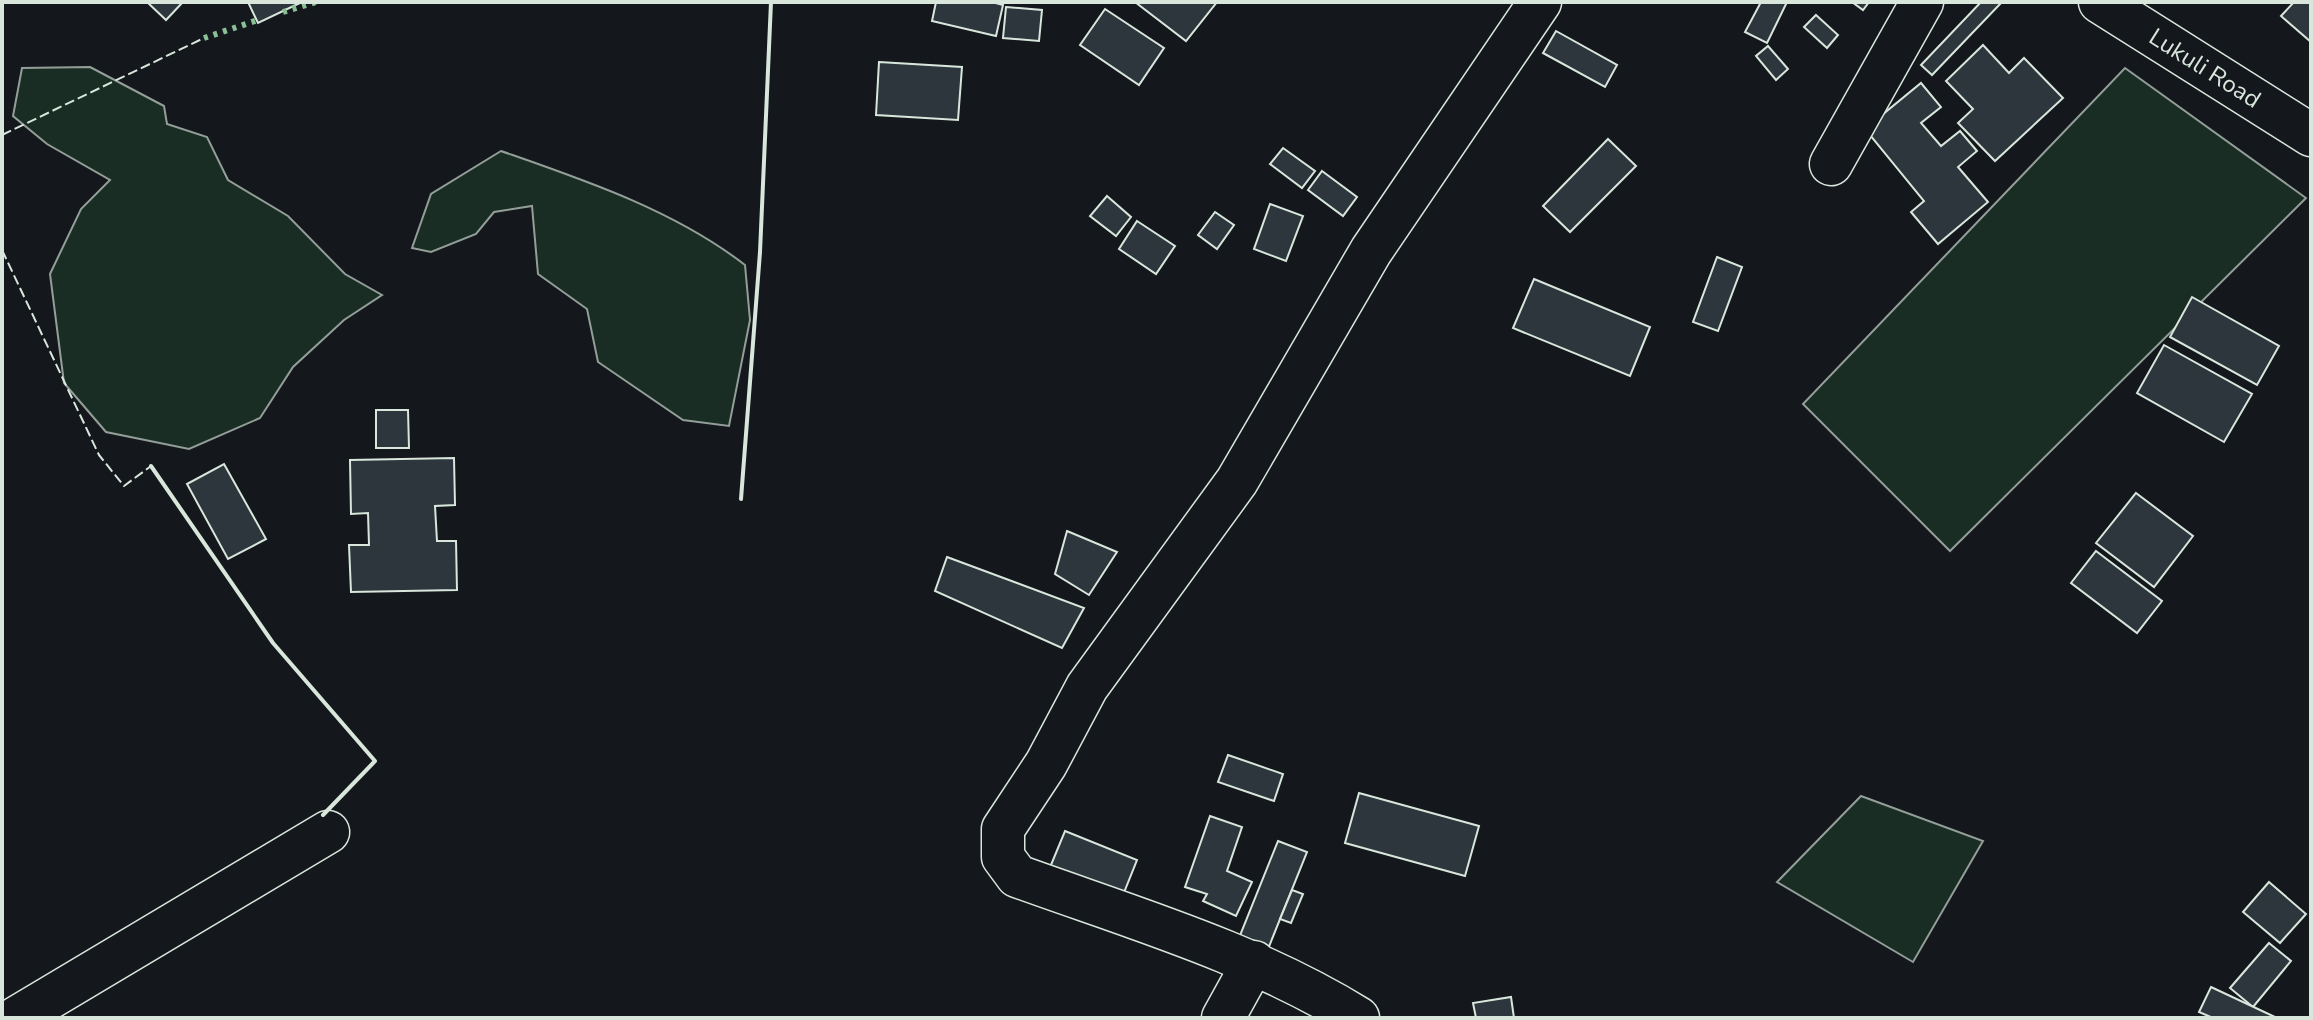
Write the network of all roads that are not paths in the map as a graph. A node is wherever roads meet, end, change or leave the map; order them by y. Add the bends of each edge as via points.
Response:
1 (1540, 2) edge
2 (1922, 2) edge
3 (2100, 2) edge
4 (2311, 135) edge
5 (1831, 164) dead end
6 (328, 832) dead end
7 (1254, 962) junction
8 (16, 1018) edge
9 (1223, 1018) edge
10 (1358, 1018) edge

1 - 7 street via 1365,261 1237,481 1087,687 1003,829 1003,857 1017,876
2 - 5 street
3 - 4 street, Lukuli Road
6 - 8 street
7 - 9 street
7 - 10 street

